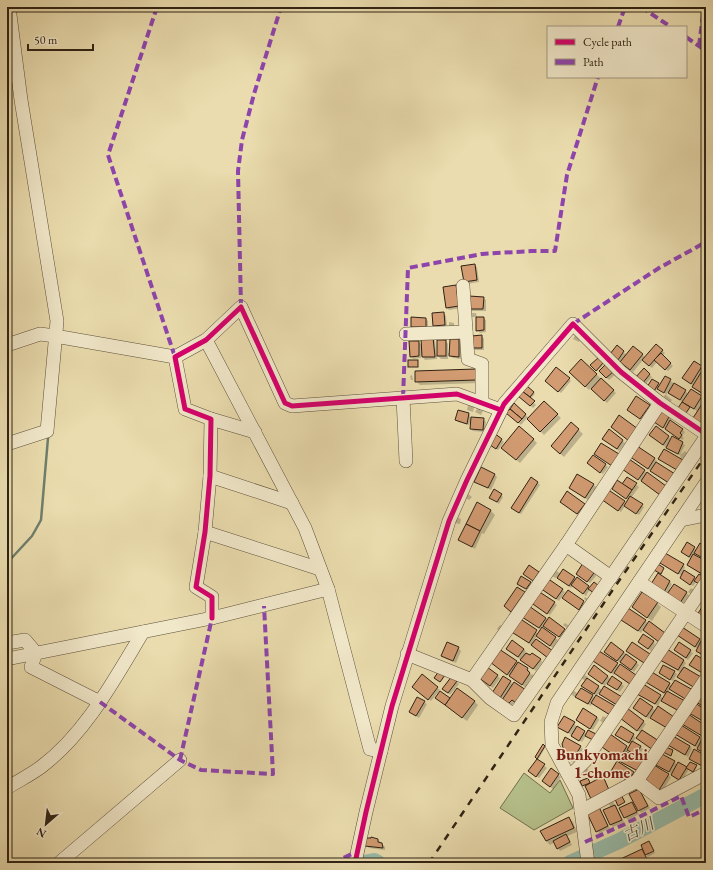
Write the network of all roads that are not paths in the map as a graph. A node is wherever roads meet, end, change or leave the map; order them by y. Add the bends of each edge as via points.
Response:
1 (9, 7) edge
2 (463, 286) dead end
3 (466, 332) junction
4 (406, 334) dead end
5 (55, 336) junction
6 (206, 340) junction
7 (7, 345) edge
8 (175, 357) junction
9 (403, 398) junction
10 (482, 403) junction
11 (660, 403) junction
12 (501, 410) junction
13 (211, 419) junction
14 (255, 432) junction
15 (706, 434) edge
16 (706, 437) edge
17 (7, 444) edge
18 (406, 461) dead end
19 (210, 476) junction
20 (706, 483) edge
21 (292, 503) junction
22 (706, 515) edge
23 (681, 520) junction
24 (205, 532) junction
25 (566, 545) junction
26 (320, 569) junction
27 (611, 577) junction
28 (639, 582) junction
29 (706, 582) edge
30 (328, 590) junction
31 (686, 612) junction
32 (212, 618) junction
33 (706, 626) edge
34 (143, 632) junction
35 (7, 643) edge
36 (36, 653) junction
37 (407, 654) junction
38 (7, 659) edge
39 (706, 679) edge
40 (472, 680) junction
41 (100, 702) junction
42 (381, 751) junction
43 (180, 760) dead end
44 (706, 773) edge
45 (570, 776) junction
46 (637, 781) junction
47 (7, 788) edge
48 (581, 810) junction
49 (356, 859) edge
50 (59, 863) edge
51 (588, 863) edge

1 - 5 street via 21,100 57,321
2 - 3 street
3 - 4 street
3 - 10 street via 468,359 482,364
5 - 7 street via 40,334
5 - 8 street
5 - 17 street via 47,431
6 - 8 street
6 - 9 street via 241,307 285,402 292,406
6 - 14 street
8 - 13 street via 185,409
9 - 10 street via 457,394
9 - 18 street
10 - 12 street
11 - 12 street via 621,372 573,324
11 - 15 street
11 - 25 street
12 - 37 street via 466,480 450,521
13 - 14 street
13 - 19 street
14 - 21 street
16 - 27 street
19 - 21 street
19 - 24 street
20 - 23 street
21 - 26 street via 305,528
22 - 23 street
23 - 28 street
24 - 26 street
24 - 32 street via 196,587 212,597
25 - 27 street
25 - 40 street
26 - 30 street
27 - 40 street via 514,715 490,698
28 - 31 street
28 - 45 street via 557,703 551,722 552,745
29 - 31 street
30 - 32 street
30 - 42 street via 370,748
31 - 33 street
31 - 45 street via 585,761
32 - 34 street
34 - 36 street
34 - 41 street
35 - 36 street via 25,640
36 - 38 street
36 - 41 street via 31,667
37 - 40 street
37 - 42 street
39 - 46 street
41 - 47 street via 71,740 40,767
42 - 49 street
43 - 50 street
44 - 46 street via 659,798
45 - 48 street via 579,795
46 - 48 street
48 - 51 street

